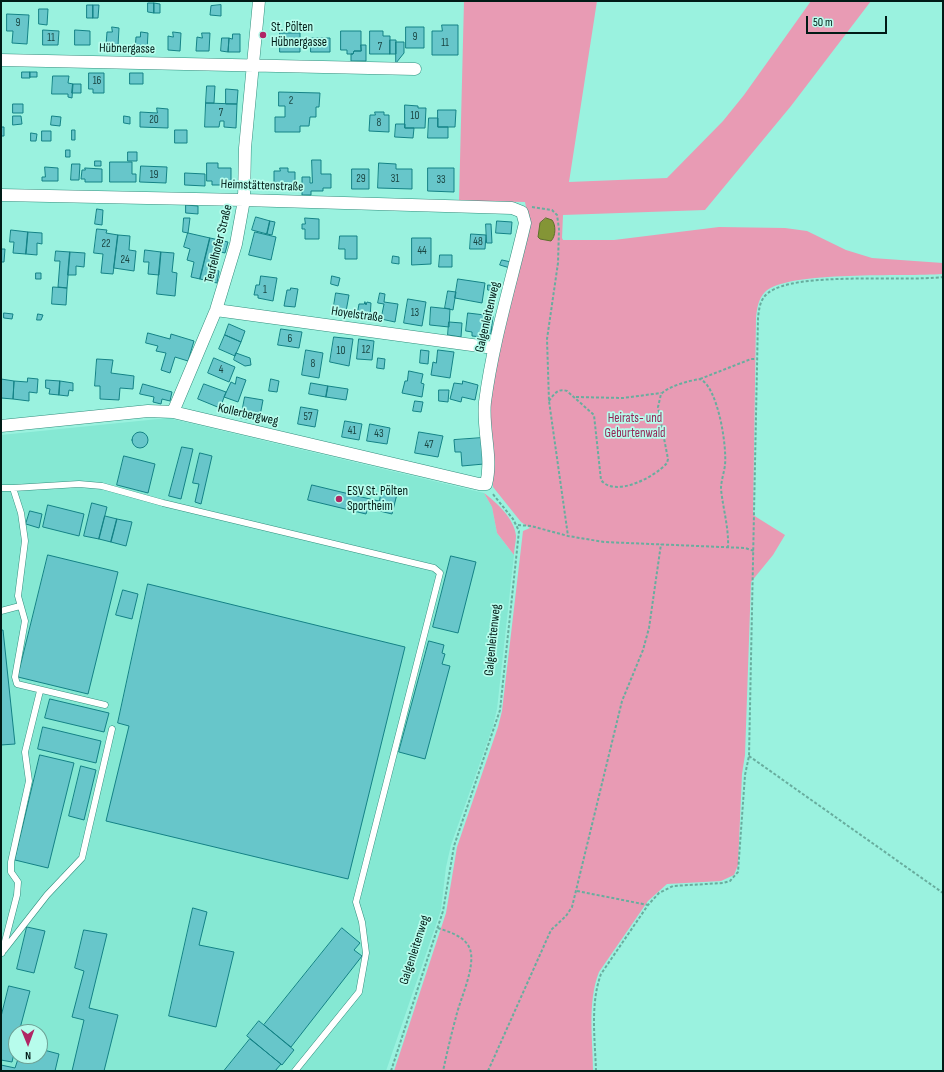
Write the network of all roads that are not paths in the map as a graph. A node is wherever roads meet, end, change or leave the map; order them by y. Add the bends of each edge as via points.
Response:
1 (259, 1) edge
2 (1, 60) edge
3 (252, 66) junction
4 (414, 69) dead end
5 (1, 195) edge
6 (244, 200) junction
7 (522, 212) joint
8 (216, 310) junction
9 (494, 348) junction
10 (173, 412) junction
11 (1, 426) edge
12 (486, 484) joint
13 (1, 488) edge
14 (13, 488) junction
15 (20, 606) junction
16 (1, 611) edge
17 (40, 691) junction
18 (105, 705) dead end
19 (112, 728) dead end
20 (1, 953) edge
21 (295, 1071) edge

1 - 3 street, Teufelhofer Straße
2 - 3 street, Hübnergasse
3 - 4 street, Hübnergasse
3 - 6 street, Teufelhofer Straße via 245,148
5 - 6 street, Heimstättenstraße
6 - 7 street, Heimstättenstraße via 512,208
6 - 8 street, Teufelhofer Straße via 236,244
7 - 9 street, Galgenleitenweg via 525,223
8 - 9 street, Hoyelstraße
8 - 10 street, Teufelhofer Straße
9 - 12 street, Galgenleitenweg via 485,403 488,463
10 - 11 street, Kollerbergweg via 148,411
10 - 12 street, Kollerbergweg
13 - 14 lane
14 - 15 lane via 21,513 25,541 18,596
14 - 21 lane via 79,484 102,486 434,568 440,573 356,902 362,922 366,953 359,992
15 - 16 lane
15 - 17 lane via 25,620 15,677 17,684
17 - 18 lane
17 - 20 lane via 25,752 29,780 10,862 11,872 18,882 17,895
19 - 20 lane via 82,858

